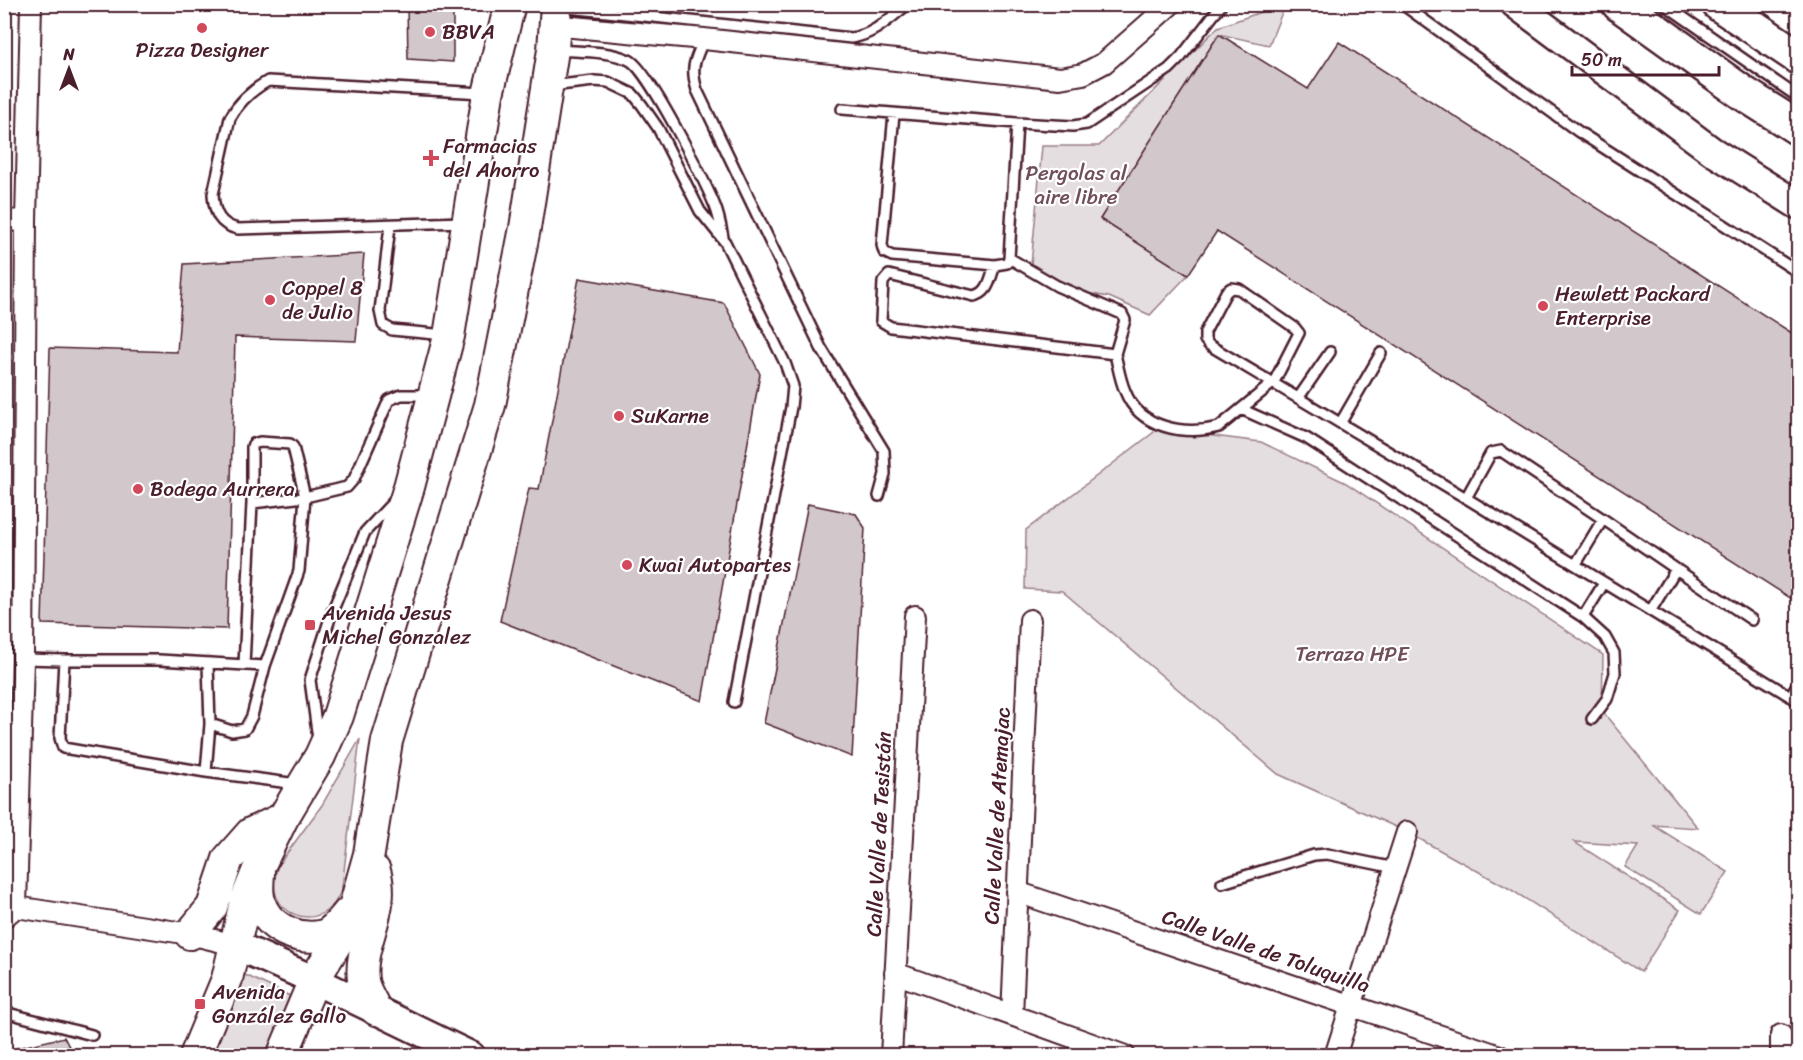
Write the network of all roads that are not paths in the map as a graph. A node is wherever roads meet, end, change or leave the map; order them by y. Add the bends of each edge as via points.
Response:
1 (31, 4) edge
2 (501, 4) edge
3 (510, 4) edge
4 (908, 4) edge
5 (1171, 4) edge
6 (1222, 4) edge
7 (1402, 4) edge
8 (1515, 4) edge
9 (1619, 4) edge
10 (1719, 4) edge
11 (1661, 8) edge
12 (562, 19) edge
13 (1676, 24) dead end
14 (704, 39) junction
15 (500, 43) junction
16 (1798, 57) edge
17 (547, 87) junction
18 (488, 93) junction
19 (1798, 97) edge
20 (842, 109) dead end
21 (894, 114) junction
22 (1017, 123) junction
23 (1798, 128) edge
24 (1798, 205) edge
25 (26, 220) junction
26 (4, 222) edge
27 (467, 222) junction
28 (390, 226) junction
29 (725, 242) junction
30 (1009, 258) junction
31 (994, 265) junction
32 (1798, 272) edge
33 (449, 336) junction
34 (1330, 351) dead end
35 (1381, 353) dead end
36 (1115, 354) junction
37 (1274, 382) junction
38 (435, 395) junction
39 (1299, 397) junction
40 (1240, 409) junction
41 (1341, 422) junction
42 (879, 496) dead end
43 (305, 497) junction
44 (1466, 498) junction
45 (252, 503) junction
46 (1603, 519) junction
47 (1576, 564) junction
48 (1676, 569) junction
49 (1604, 583) junction
50 (1651, 610) junction
51 (915, 616) dead end
52 (1583, 617) junction
53 (1030, 620) dead end
54 (1752, 620) dead end
55 (23, 659) junction
56 (64, 660) junction
57 (208, 664) junction
58 (244, 665) junction
59 (265, 666) junction
60 (1798, 683) edge
61 (1795, 698) edge
62 (735, 702) dead end
63 (1592, 719) dead end
64 (210, 724) junction
65 (206, 772) junction
66 (303, 784) junction
67 (283, 818) junction
68 (1407, 832) dead end
69 (369, 854) junction
70 (259, 867) junction
71 (1395, 868) junction
72 (1222, 883) dead end
73 (1017, 892) junction
74 (355, 904) junction
75 (8, 910) edge
76 (190, 934) junction
77 (235, 945) junction
78 (895, 972) junction
79 (314, 980) junction
80 (1351, 1005) junction
81 (376, 1010) junction
82 (4, 1012) edge
83 (1012, 1015) junction
84 (92, 1035) dead end
85 (1781, 1035) dead end
86 (195, 1056) edge
87 (282, 1056) edge
88 (471, 1056) edge
89 (891, 1056) edge
90 (1125, 1056) edge
91 (1335, 1056) edge
92 (1500, 1056) edge
93 (1781, 1056) edge

1 - 25 street
2 - 15 main road
3 - 15 main road
4 - 12 lane via 873,32 851,38
5 - 14 street via 1104,63 1083,74 1060,78
6 - 22 lane via 1169,69 1093,122 1073,126
7 - 32 lane via 1579,132
8 - 24 street via 1712,151
9 - 23 highway
10 - 16 highway
11 - 13 lane
11 - 19 lane
12 - 14 street
12 - 17 main road
12 - 29 lane via 614,56 631,60 640,69 676,126 716,207
14 - 42 lane via 694,63 697,90 821,348 884,451 885,474
15 - 18 main road
17 - 29 lane via 608,82 633,94 658,128 700,212
17 - 69 main road via 525,228 490,405 387,741
18 - 27 main road
18 - 28 lane via 268,81 236,107 213,194 217,217 229,227 248,230
20 - 21 lane
21 - 22 lane
21 - 31 lane via 884,252 892,256
22 - 30 lane
25 - 26 street
25 - 55 street
27 - 28 lane
27 - 33 main road
28 - 33 lane via 380,311 383,325 392,330
29 - 62 lane via 793,386
30 - 31 lane via 1007,263
30 - 36 lane via 1056,286 1122,314 1125,320
31 - 36 lane via 986,290 974,296 889,275 883,282 881,321 891,327
33 - 38 main road
34 - 39 lane
35 - 41 lane
36 - 40 lane via 1132,405 1160,424 1178,431 1208,430 1219,427
37 - 37 lane via 1205,340 1205,332 1231,288 1239,289 1299,331
37 - 39 lane
37 - 40 lane
38 - 43 lane via 401,395 389,400 354,479 347,487
38 - 66 main road via 338,716
39 - 41 lane
40 - 52 lane via 1306,438
41 - 44 lane
43 - 45 lane
43 - 45 lane via 292,445 260,442 252,447
43 - 59 lane via 299,571
44 - 46 lane via 1491,453 1501,451
44 - 47 lane
45 - 58 lane
46 - 47 lane
46 - 48 lane
47 - 49 lane
48 - 50 lane
48 - 54 lane
49 - 50 lane
49 - 52 lane
50 - 61 lane
51 - 78 street, Calle Valle de Tesistán
52 - 63 lane via 1605,637 1614,653 1615,673 1607,699
53 - 73 street, Calle Valle de Atemajac
55 - 56 lane
55 - 75 street
56 - 57 lane
56 - 65 lane via 60,738 63,748
57 - 58 lane
57 - 64 lane
58 - 59 lane
59 - 64 lane via 245,729 232,731
60 - 61 lane
64 - 65 lane
65 - 66 lane
66 - 67 main road
67 - 70 main road
67 - 76 main road via 251,833 228,859 212,907
68 - 71 street
69 - 74 main road
69 - 81 main road via 379,885 363,981
70 - 74 main road via 258,894 263,910 274,924 290,933 308,937 326,934
70 - 77 main road via 245,902
71 - 72 lane via 1327,854 1314,855
71 - 80 street
73 - 80 street, Calle Valle de Toluquilla
73 - 83 street, Calle Valle de Atemajac
74 - 79 main road
75 - 76 street
76 - 77 street
77 - 79 street
77 - 86 main road via 227,979
78 - 83 street
78 - 89 street, Calle Valle de Tesistán
79 - 81 street
79 - 87 main road
80 - 91 street
80 - 92 street, Calle Valle de Toluquilla
81 - 88 street
82 - 84 lane
83 - 90 street
85 - 93 street

